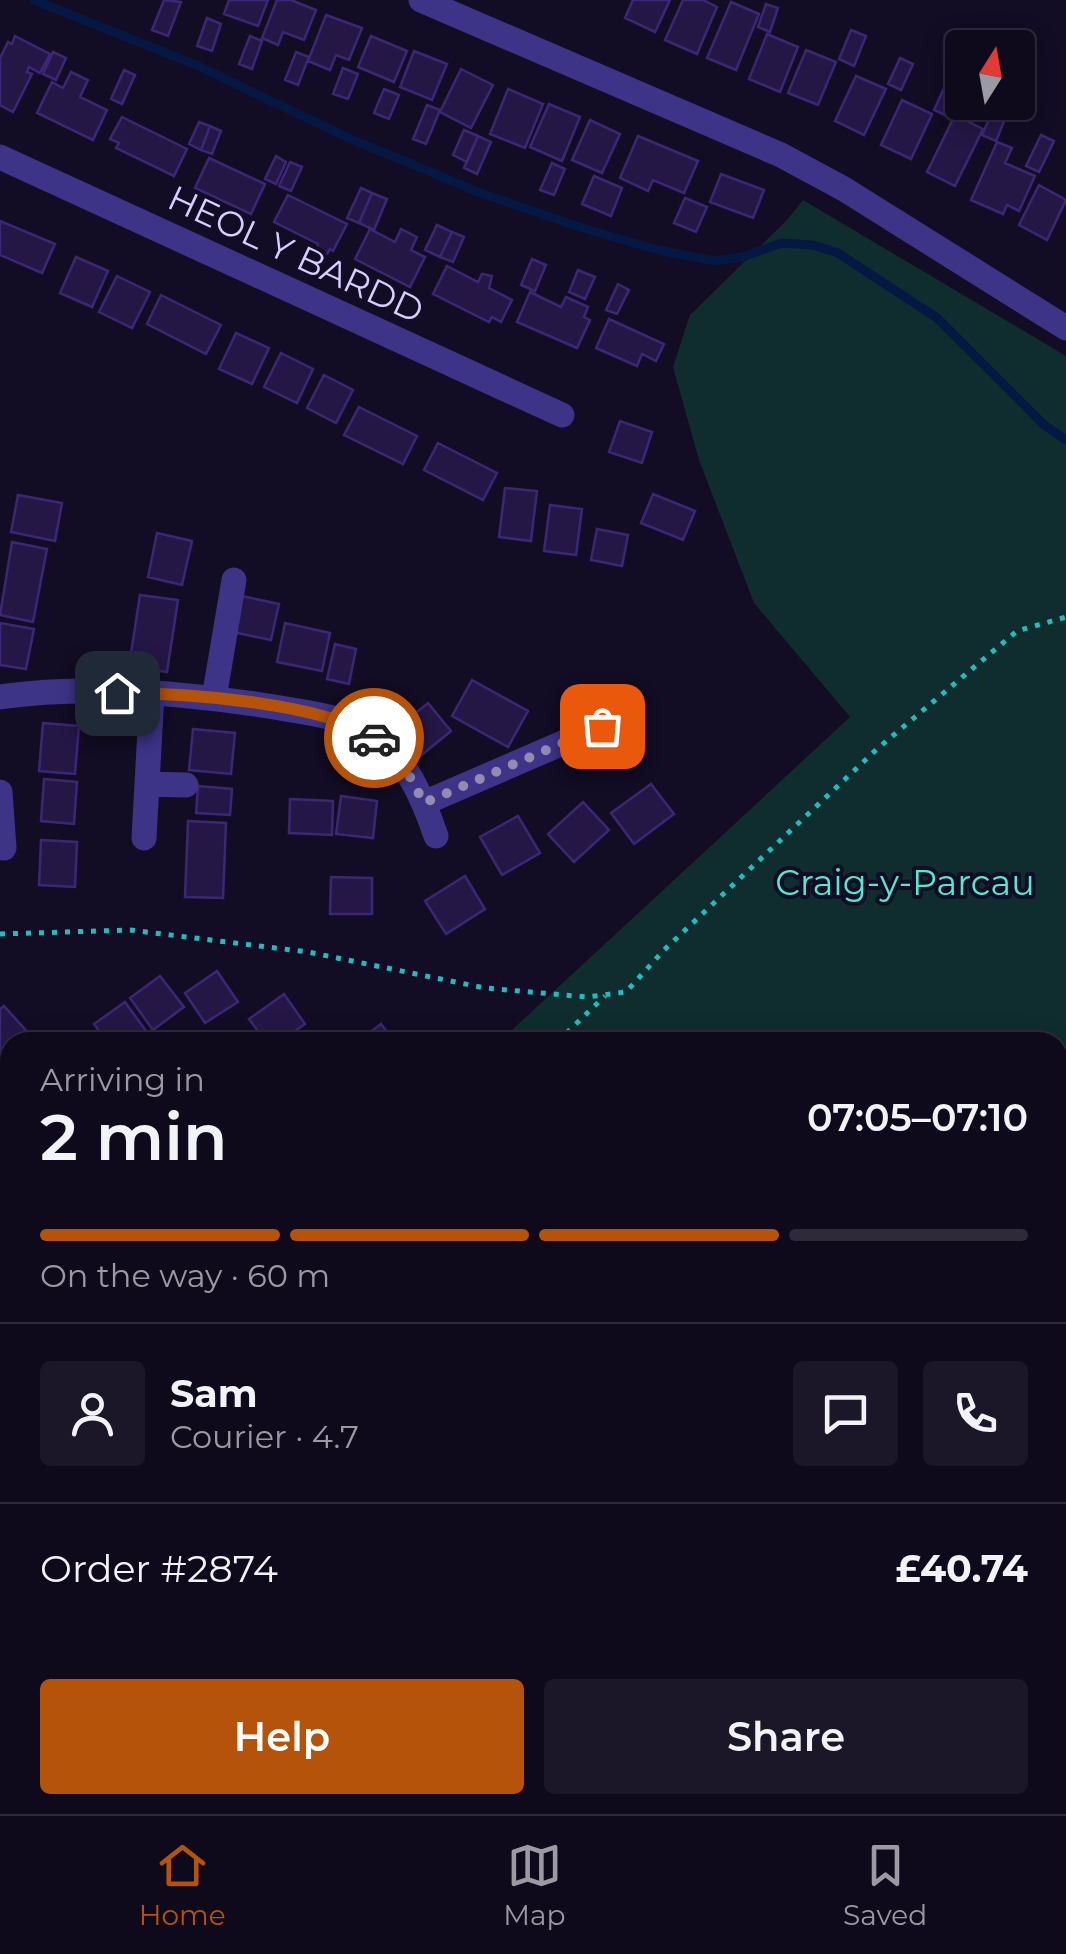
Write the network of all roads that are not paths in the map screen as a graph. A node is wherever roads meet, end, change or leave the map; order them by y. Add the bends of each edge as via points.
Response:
1 (421, 0) edge
2 (0, 157) edge
3 (1066, 328) edge
4 (562, 415) dead end
5 (234, 580) dead end
6 (152, 693) junction
7 (0, 697) edge
8 (214, 698) junction
9 (602, 726) dead end
10 (147, 784) junction
11 (186, 786) dead end
12 (0, 792) edge
13 (424, 803) junction
14 (436, 836) dead end
15 (144, 838) dead end
16 (4, 848) dead end

1 - 3 street via 782,154
2 - 4 street, HEOL Y BARDD
5 - 8 street
6 - 7 street
6 - 8 street
6 - 10 street
8 - 13 street via 332,717 371,734 403,764
9 - 13 street
10 - 11 street
10 - 15 street
12 - 16 street
13 - 14 street

